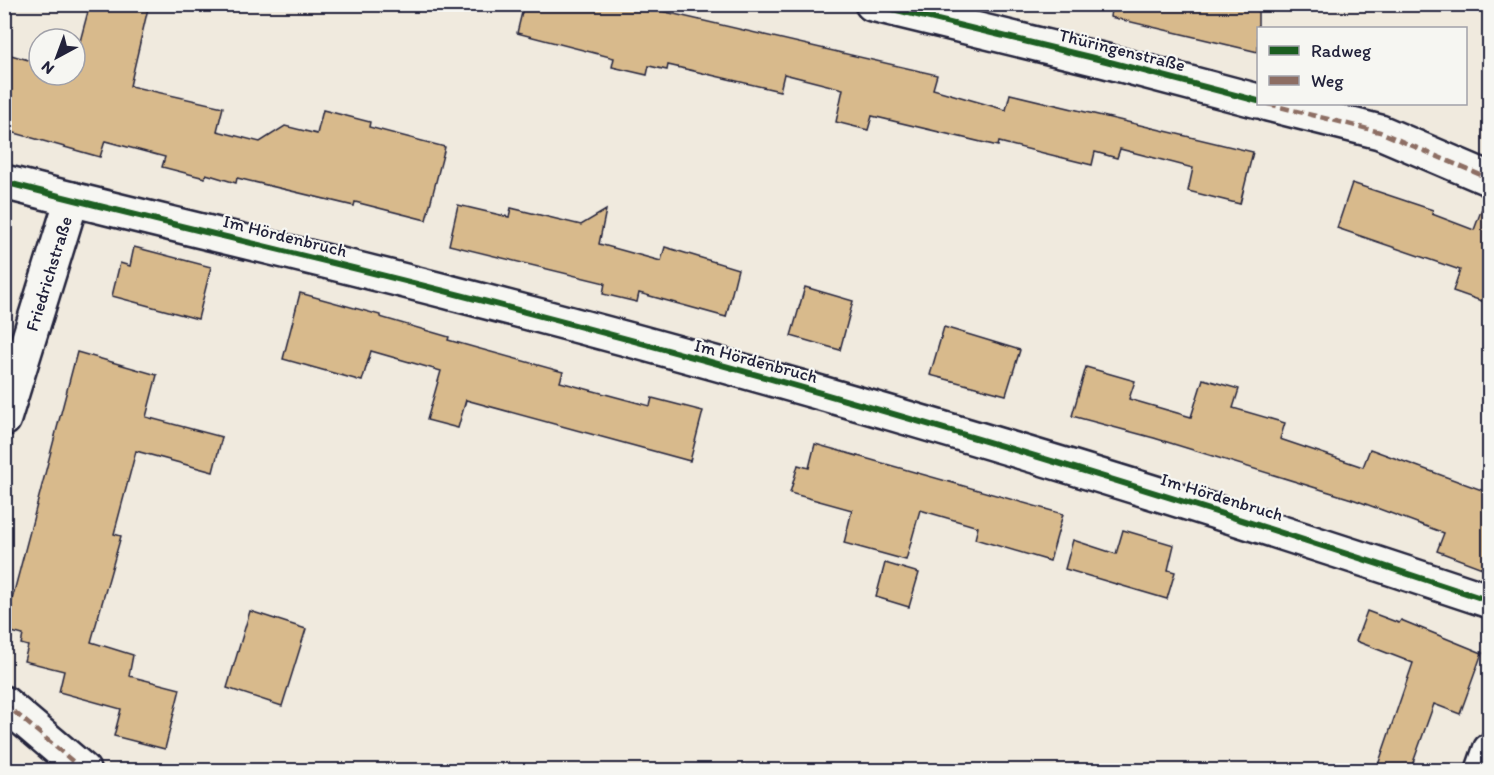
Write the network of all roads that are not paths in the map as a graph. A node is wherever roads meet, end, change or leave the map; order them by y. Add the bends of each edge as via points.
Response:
1 (872, 4) edge
2 (1257, 101) edge
3 (1272, 105) edge
4 (1490, 178) edge
5 (4, 182) edge
6 (72, 199) junction
7 (4, 419) edge
8 (1490, 601) edge
9 (4, 704) edge
10 (1490, 750) edge
11 (83, 771) edge
12 (1483, 771) edge

1 - 2 street, Thüringenstraße
3 - 4 street via 1380,132
5 - 6 street, Im Hördenbruch
6 - 7 street, Friedrichstraße
6 - 8 street, Im Hördenbruch via 458,294 876,409 1262,524
9 - 11 street
10 - 12 street

